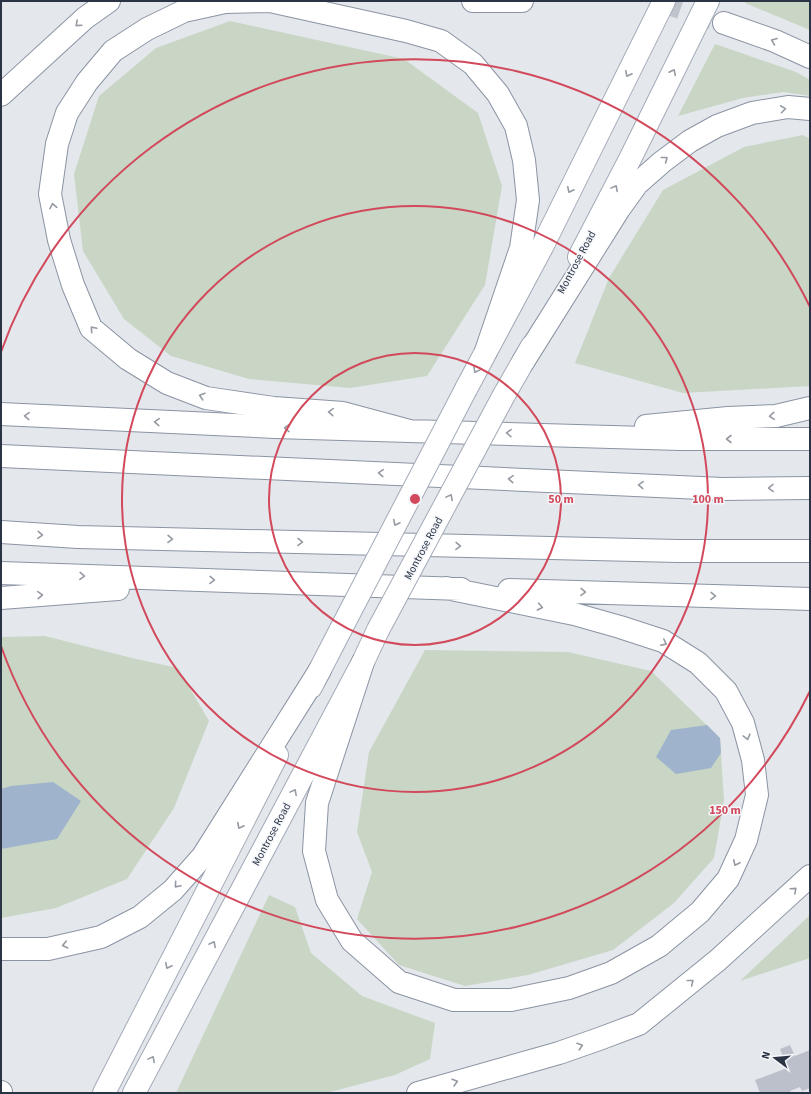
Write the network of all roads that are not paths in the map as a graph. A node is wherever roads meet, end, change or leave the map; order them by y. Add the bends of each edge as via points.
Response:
1 (109, 1) edge
2 (473, 1) edge
3 (522, 1) edge
4 (664, 1) edge
5 (708, 1) edge
6 (724, 23) tunnel mouth
7 (810, 57) edge
8 (1, 95) edge
9 (810, 109) edge
10 (486, 351) junction
11 (523, 362) junction
12 (810, 408) edge
13 (1, 414) edge
14 (410, 431) junction
15 (548, 434) junction
16 (810, 439) edge
17 (1, 456) edge
18 (810, 488) edge
19 (1, 532) edge
20 (810, 551) edge
21 (1, 573) edge
22 (173, 579) junction
23 (446, 588) junction
24 (1, 598) edge
25 (810, 599) edge
26 (363, 662) junction
27 (320, 670) junction
28 (810, 876) edge
29 (1, 949) edge
30 (104, 1093) edge
31 (134, 1093) edge
32 (418, 1093) edge

1 -> 8 main road via 85,18
2 - 3 main road
4 -> 10 main road
11 -> 5 main road, Montrose Road via 630,159
7 -> 6 main road via 775,41
11 -> 9 main road via 619,208 637,184 690,141 717,126 752,113 788,108
14 -> 10 main road via 343,413 274,408 206,398 167,383 128,359 91,328 73,285 59,240 50,194 57,144 67,113 87,82 113,52 147,29 184,11 225,2 270,1 441,41 473,64 498,94 516,126 524,160 528,200 521,248
10 -> 27 main road, bridge
26 -> 11 main road, Montrose Road, bridge
12 -> 15 main road via 776,416
14 -> 13 main road
15 -> 14 main road
16 -> 15 main road via 680,439
18 -> 17 main road via 723,489
19 -> 20 main road via 110,538
21 -> 22 main road
22 -> 23 main road
24 -> 22 main road via 112,590
23 -> 25 main road
23 -> 26 main road via 574,614 663,641 698,663 726,691 743,723 753,760 757,795 746,840 728,879 700,912 659,946 611,973 568,988 511,1000 454,1000 399,982 352,941 328,900 314,851 317,802
31 -> 26 main road, Montrose Road
27 -> 29 main road via 203,856 173,890 140,917 100,937 48,949
27 -> 30 main road
32 -> 28 main road via 559,1053 639,1024 718,960

